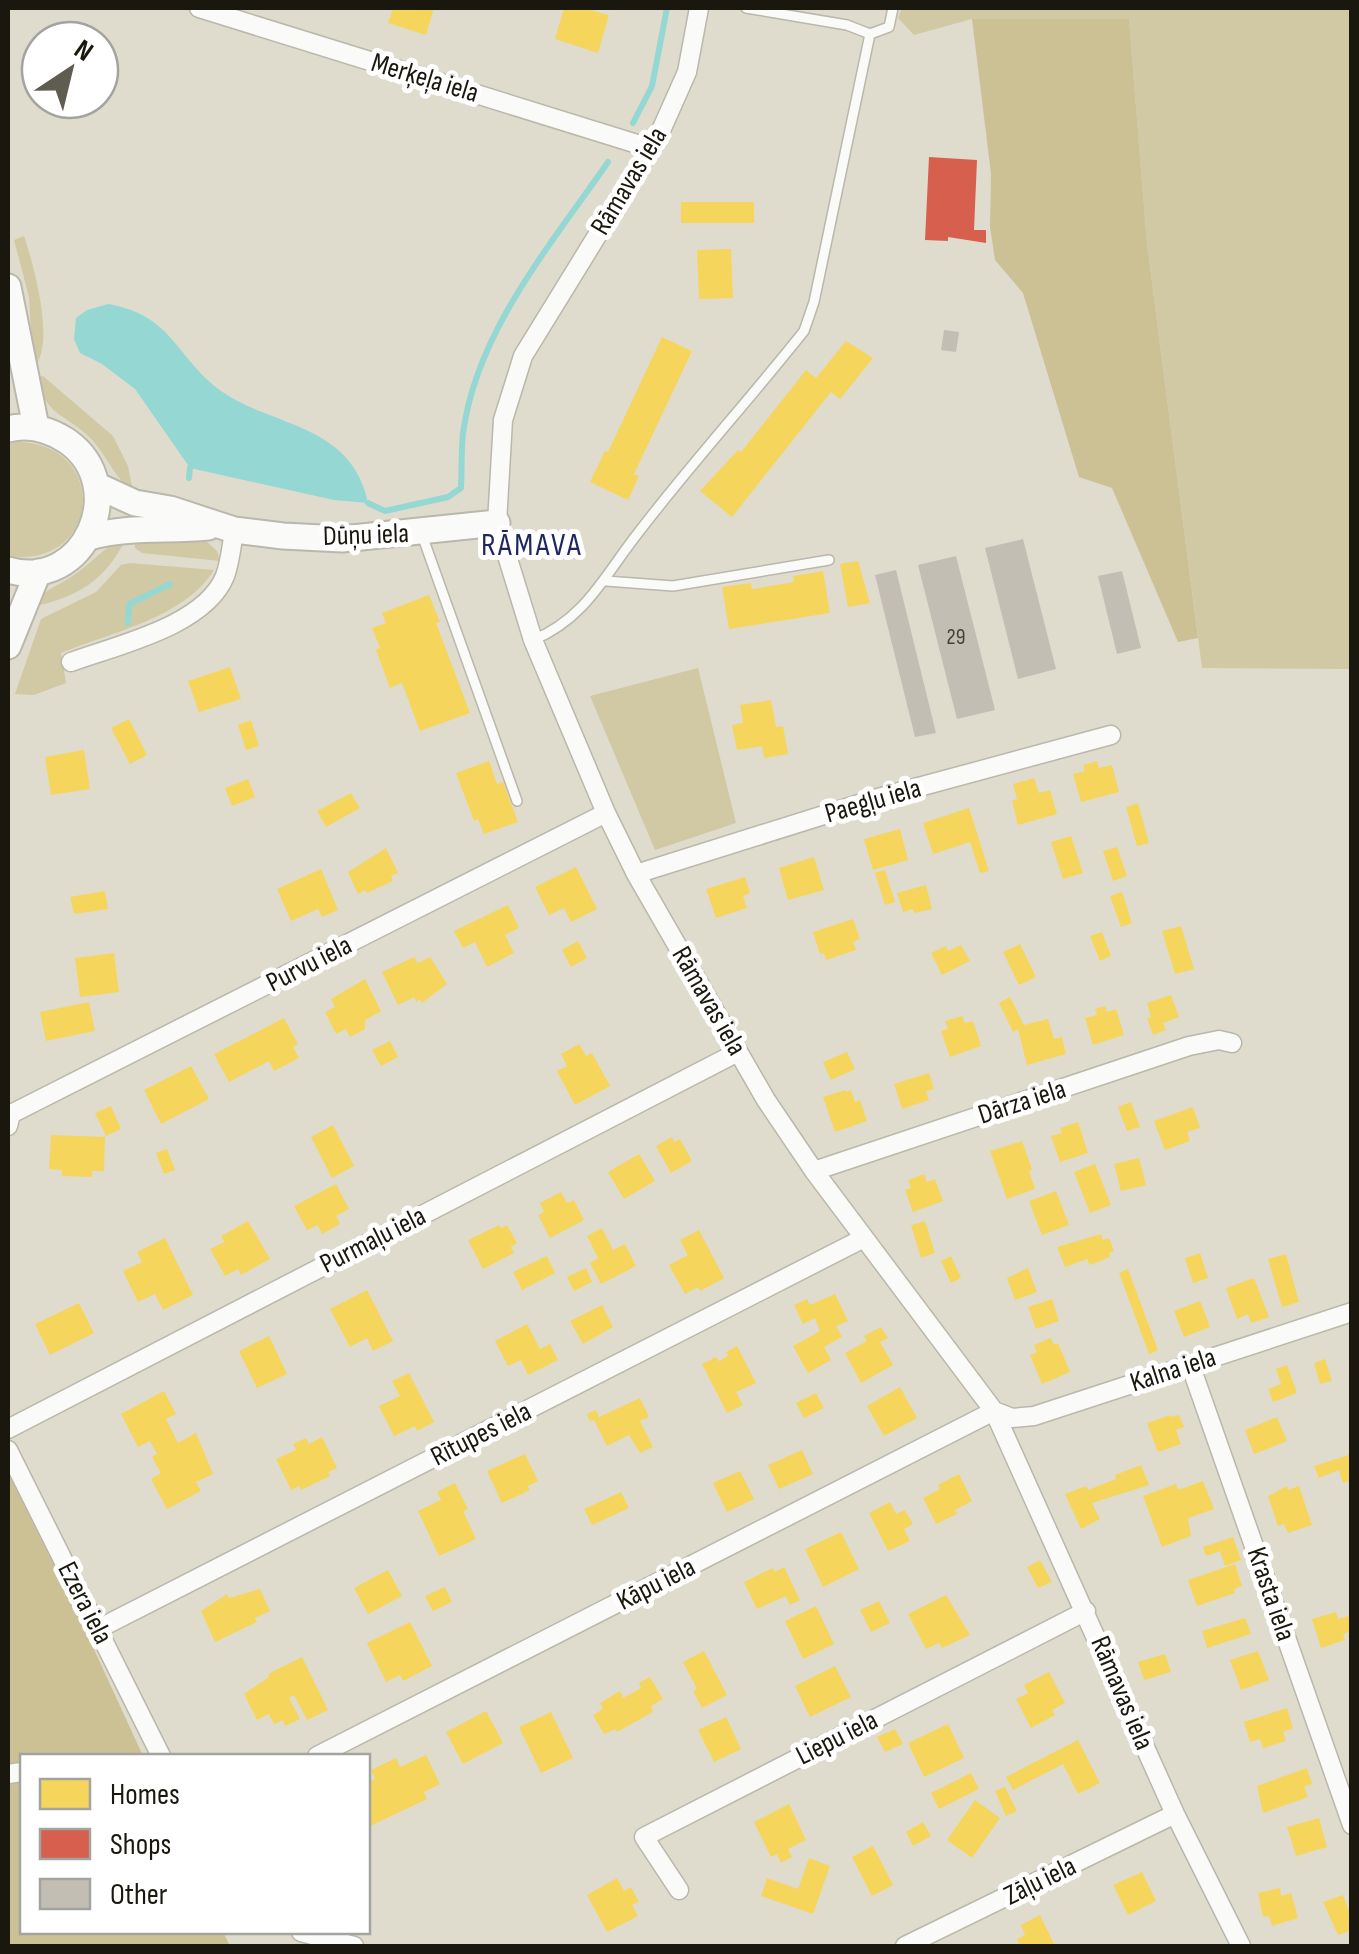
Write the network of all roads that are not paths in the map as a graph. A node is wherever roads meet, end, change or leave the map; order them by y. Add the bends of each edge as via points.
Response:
1 (199, 8) edge
2 (699, 8) edge
3 (746, 8) edge
4 (893, 8) edge
5 (870, 34) junction
6 (650, 148) junction
7 (8, 286) edge
8 (36, 428) junction
9 (8, 429) edge
10 (98, 486) junction
11 (497, 523) junction
12 (226, 528) junction
13 (421, 533) junction
14 (89, 537) junction
15 (829, 560) dead end
16 (8, 570) edge
17 (38, 572) junction
18 (606, 581) junction
19 (533, 640) junction
20 (8, 646) edge
21 (71, 662) dead end
22 (1111, 735) dead end
23 (517, 801) dead end
24 (606, 813) junction
25 (636, 874) junction
26 (1232, 1043) dead end
27 (738, 1052) junction
28 (10, 1120) edge
29 (814, 1171) junction
30 (864, 1238) junction
31 (1352, 1312) edge
32 (1190, 1364) junction
33 (994, 1411) junction
34 (8, 1428) edge
35 (8, 1450) edge
36 (1086, 1611) junction
37 (98, 1629) junction
38 (160, 1754) edge
39 (321, 1754) edge
40 (1175, 1814) junction
41 (1352, 1825) edge
42 (680, 1890) dead end
43 (308, 1934) edge
44 (346, 1945) edge
45 (905, 1946) edge
46 (1240, 1946) edge

1 - 6 street, Merķeļa iela
2 - 6 street, Rāmavas iela via 687,72
3 - 5 lane
4 - 5 lane via 890,27
5 - 18 lane via 804,331
6 - 11 street, Rāmavas iela via 523,356 503,420
7 - 8 main road
8 - 9 main road
8 - 10 main road via 76,447
10 - 12 main road, Dūņu iela
10 - 14 main road
11 - 13 main road, Dūņu iela
11 - 19 street, Rāmavas iela
12 - 13 main road, Dūņu iela via 342,538
12 - 14 main road, Dūņu iela via 130,528
12 - 21 street via 224,576 200,607 169,626
13 - 23 lane via 460,620
14 - 17 main road via 72,557
15 - 18 lane via 674,586
16 - 17 main road
17 - 20 main road
18 - 19 lane via 564,625
19 - 24 street, Rāmavas iela
22 - 25 street, Paegļu iela
24 - 25 street, Rāmavas iela
24 - 28 street, Purvu iela
25 - 27 street, Rāmavas iela
26 - 29 street, Dārza iela via 1188,1046
27 - 29 street, Rāmavas iela
27 - 34 street, Purmaļu iela
29 - 30 street, Rāmavas iela
30 - 33 street, Rāmavas iela
30 - 37 street, Rītupes iela
31 - 32 street, Kalna iela
32 - 33 street, Kalna iela via 1034,1416
32 - 41 street, Krasta iela
33 - 36 street, Rāmavas iela
33 - 39 street, Kāpu iela
35 - 37 street, Ezera iela
36 - 40 street, Rāmavas iela
36 - 42 street, Liepu iela via 644,1836
37 - 38 street, Ezera iela
40 - 45 street, Zāļu iela
40 - 46 street, Rāmavas iela
43 - 44 street

